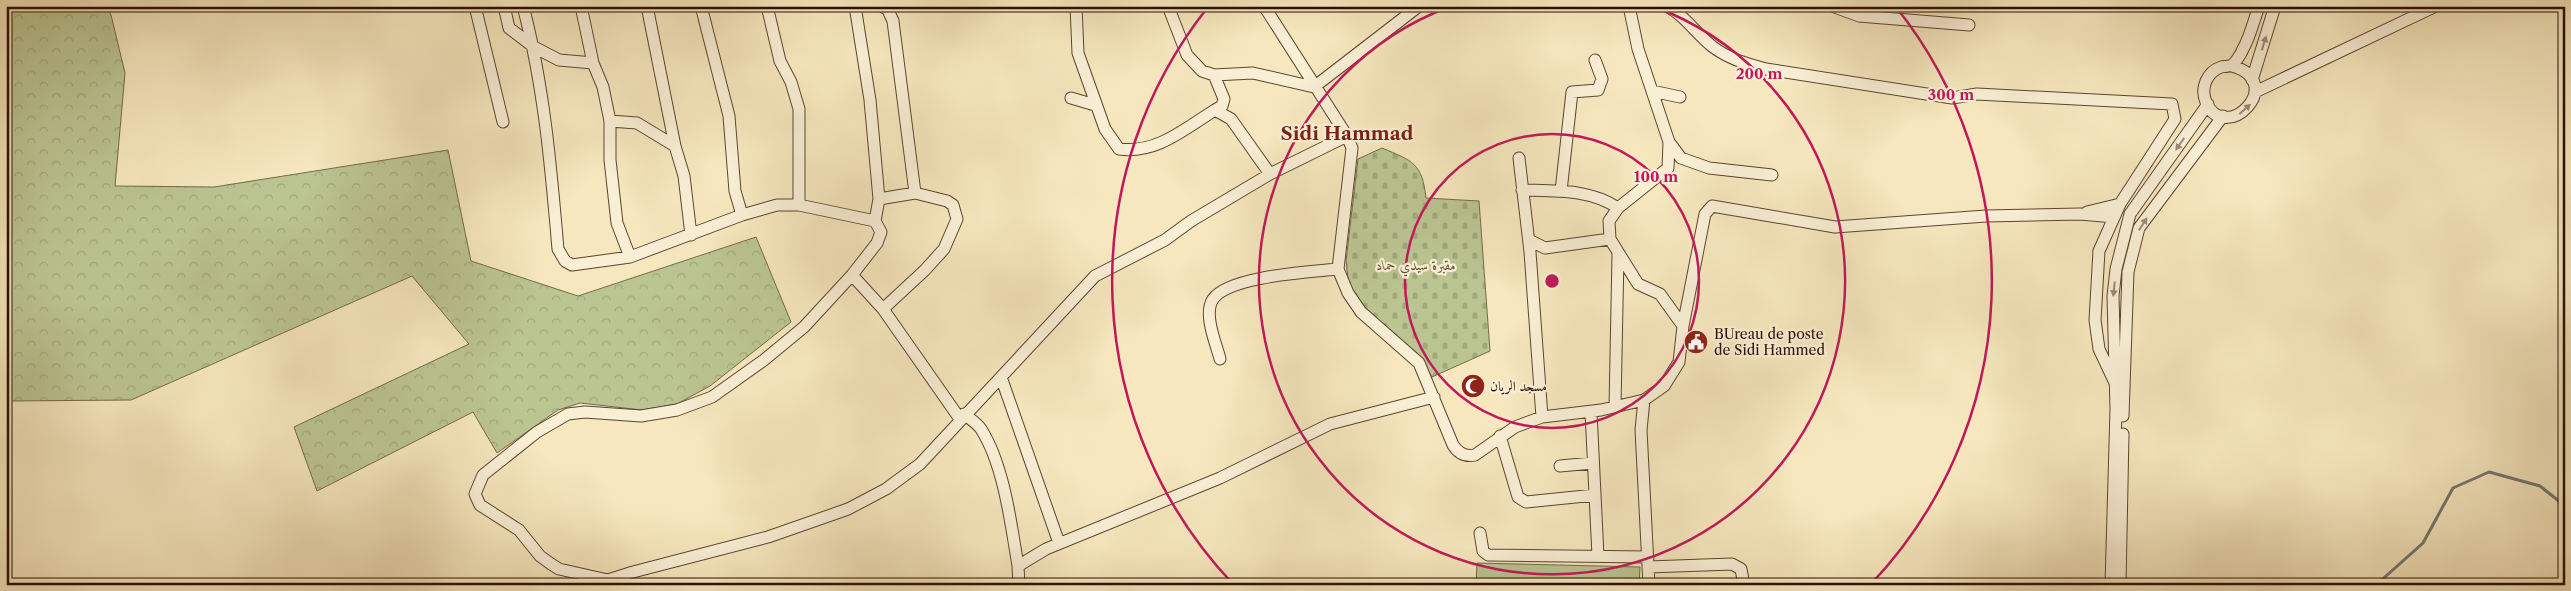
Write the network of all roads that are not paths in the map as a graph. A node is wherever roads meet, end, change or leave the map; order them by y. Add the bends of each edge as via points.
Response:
1 (474, 6) edge
2 (504, 6) edge
3 (523, 6) edge
4 (581, 6) edge
5 (647, 6) edge
6 (701, 6) edge
7 (767, 6) edge
8 (855, 6) edge
9 (882, 6) edge
10 (1076, 6) edge
11 (1168, 6) edge
12 (1264, 6) edge
13 (1419, 6) edge
14 (1629, 6) edge
15 (1666, 6) edge
16 (1832, 6) edge
17 (2259, 6) edge
18 (2275, 6) edge
19 (2436, 6) edge
20 (1969, 25) dead end
21 (534, 48) junction
22 (1595, 60) dead end
23 (593, 63) junction
24 (2232, 66) junction
25 (1214, 75) junction
26 (2252, 80) junction
27 (1314, 87) junction
28 (1652, 91) junction
29 (2254, 92) junction
30 (1680, 97) dead end
31 (1071, 98) dead end
32 (2208, 104) junction
33 (1095, 105) junction
34 (1215, 110) junction
35 (2223, 116) junction
36 (610, 121) junction
37 (503, 122) dead end
38 (1347, 136) junction
39 (1669, 142) junction
40 (675, 146) junction
41 (1519, 158) dead end
42 (1681, 158) junction
43 (1668, 168) junction
44 (1270, 174) junction
45 (1772, 175) dead end
46 (1522, 190) junction
47 (1561, 191) junction
48 (914, 193) junction
49 (879, 199) junction
50 (2120, 204) junction
51 (799, 205) junction
52 (1618, 208) junction
53 (2080, 214) junction
54 (742, 215) junction
55 (2114, 216) junction
56 (875, 221) junction
57 (2108, 230) junction
58 (691, 235) junction
59 (1610, 239) junction
60 (1529, 240) junction
61 (1618, 254) junction
62 (630, 257) junction
63 (1338, 269) junction
64 (852, 275) junction
65 (882, 309) junction
66 (1683, 326) junction
67 (1220, 359) dead end
68 (1001, 377) junction
69 (2115, 383) junction
70 (1434, 397) junction
71 (1644, 400) junction
72 (1615, 407) junction
73 (1591, 412) junction
74 (962, 417) junction
75 (1542, 417) junction
76 (1500, 436) junction
77 (1594, 463) junction
78 (1560, 466) dead end
79 (1595, 495) junction
80 (1480, 533) dead end
81 (1059, 543) junction
82 (1598, 556) junction
83 (1648, 562) junction
84 (1018, 566) junction
85 (607, 582) edge
86 (1019, 585) edge
87 (1649, 585) edge
88 (1744, 585) edge
89 (2111, 585) edge
90 (2120, 585) edge

1 - 37 street
2 - 21 street via 509,28
3 - 21 street
4 - 23 street
5 - 40 street
6 - 54 street via 729,116 735,191
7 - 51 street via 780,61 799,108
8 - 49 street via 870,100
9 - 48 street via 893,21
10 - 33 street via 1078,53
11 - 25 street via 1187,55 1202,71
12 - 27 street
13 - 27 street
14 - 28 street via 1638,49
15 - 50 street via 1675,10 1713,47 1737,61 1766,69 1952,98 1977,94 2172,104 2175,119
16 - 20 street via 1859,16
17 - 24 street via 2244,49
26 -> 18 street
19 - 29 street
21 - 23 street via 559,60
21 - 62 street via 560,256 572,265
22 - 47 street via 1602,79 1598,90 1572,92
23 - 36 street via 603,87
24 - 26 street via 2240,68
24 - 32 street via 2223,66 2208,76 2204,93
25 - 27 street via 1253,73
25 - 34 street via 1224,99 1222,106
26 - 29 street
27 - 38 street
28 - 30 street
28 - 39 street
35 -> 29 street via 2233,117 2247,110
31 - 33 street
32 - 35 street
32 -> 69 street via 2130,214 2116,269 2113,296
33 - 34 street via 1111,140 1119,149 1130,151 1167,142
34 - 44 street via 1231,119
90 -> 35 street via 2128,272 2139,228
36 - 40 street via 637,123
36 - 62 street via 610,160 617,223
38 - 44 street
38 - 63 street via 1352,148
39 - 42 street
39 - 43 street
40 - 58 street via 684,176
41 - 46 street
42 - 43 street
42 - 45 street via 1709,168
43 - 52 street
44 - 68 street via 1165,240 1095,276
46 - 47 street
46 - 60 street
47 - 52 street via 1604,198
48 - 49 street
48 - 65 street via 947,201 953,205 957,219 944,249
49 - 56 street
50 - 53 street
50 - 55 street
51 - 54 street via 777,205
51 - 56 street
52 - 59 street via 1609,222
53 - 55 street
53 - 57 street
53 - 66 street via 1986,216 1835,228 1712,206 1704,214
54 - 58 street
55 - 57 street
56 - 64 street via 881,232 877,243
57 - 69 street via 2099,251 2095,320 2098,349
58 - 62 street
59 - 60 street via 1544,248
59 - 61 street
60 - 75 street
61 - 66 street via 1638,284 1660,294
61 - 72 street
63 - 67 street via 1260,279 1227,287 1212,300 1210,317
63 - 70 street via 1348,293 1361,312 1417,361
64 - 65 street
64 - 85 street via 804,327 712,397 677,410 641,416 593,412 568,414 537,432 483,475 475,494 480,505 519,530 540,556 551,564
65 - 74 street
66 - 71 street via 1679,362 1664,386
68 - 74 street
68 - 81 street
69 - 89 street
70 - 76 street via 1442,423 1459,452 1475,455
70 - 81 street via 1330,424 1220,478
71 - 72 street
71 - 83 street via 1641,430
72 - 73 street
73 - 75 street
73 - 77 street
74 - 84 street via 981,428 989,445 1006,494
74 - 85 street via 920,464 886,489 848,509 768,537
75 - 76 street
76 - 79 street via 1521,501
77 - 78 street
77 - 79 street
79 - 82 street
80 - 82 street via 1483,551 1488,555
81 - 84 street
82 - 83 street
83 - 87 street
83 - 88 street via 1732,564 1741,569
84 - 86 street

